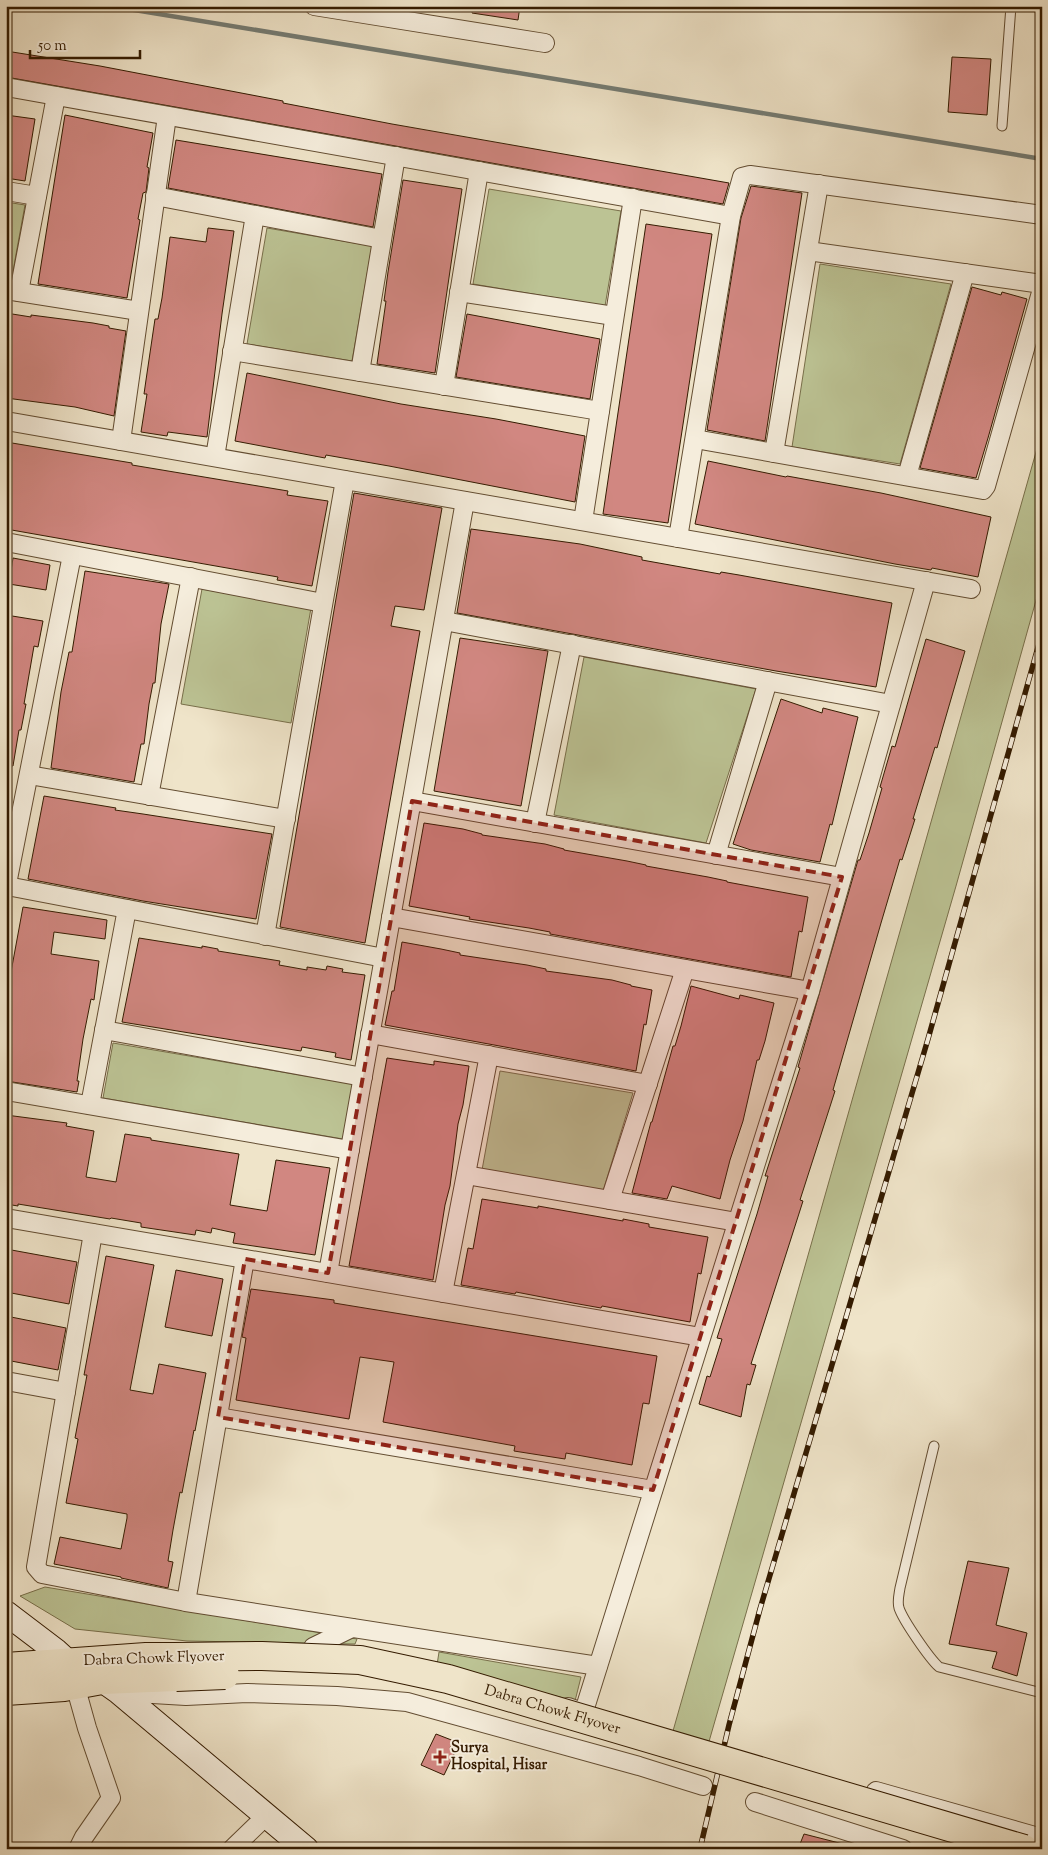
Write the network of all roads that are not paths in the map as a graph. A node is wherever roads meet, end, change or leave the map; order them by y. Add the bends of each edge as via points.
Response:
1 (314, 6) edge
2 (1012, 6) edge
3 (545, 43) dead end
4 (6, 88) edge
5 (56, 96) junction
6 (167, 116) junction
7 (1002, 126) dead end
8 (396, 156) junction
9 (479, 171) junction
10 (819, 184) junction
11 (6, 191) edge
12 (37, 196) junction
13 (155, 196) junction
14 (633, 198) junction
15 (255, 215) junction
16 (1042, 215) edge
17 (731, 216) junction
18 (382, 239) junction
19 (808, 251) junction
20 (965, 273) junction
21 (1042, 284) edge
22 (1042, 289) edge
23 (12, 291) edge
24 (459, 292) junction
25 (139, 311) junction
26 (614, 316) junction
27 (232, 351) junction
28 (360, 372) junction
29 (444, 386) junction
30 (600, 411) junction
31 (6, 421) edge
32 (694, 439) junction
33 (121, 441) junction
34 (774, 453) junction
35 (215, 457) junction
36 (907, 476) junction
37 (345, 480) junction
38 (465, 501) junction
39 (583, 521) junction
40 (678, 538) junction
41 (6, 542) edge
42 (72, 555) junction
43 (191, 577) junction
44 (926, 581) junction
45 (971, 589) dead end
46 (323, 603) junction
47 (444, 620) junction
48 (572, 644) junction
49 (768, 681) junction
50 (891, 704) junction
51 (29, 775) junction
52 (149, 796) junction
53 (412, 802) junction
54 (286, 820) junction
55 (535, 823) junction
56 (716, 854) junction
57 (842, 877) junction
58 (6, 887) edge
59 (127, 909) junction
60 (391, 917) junction
61 (265, 936) junction
62 (384, 958) junction
63 (684, 969) junction
64 (810, 991) junction
65 (104, 1030) junction
66 (370, 1034) junction
67 (490, 1056) junction
68 (363, 1077) junction
69 (648, 1084) junction
70 (6, 1091) edge
71 (90, 1105) junction
72 (350, 1150) junction
73 (466, 1175) junction
74 (610, 1200) junction
75 (6, 1218) edge
76 (737, 1222) junction
77 (93, 1233) junction
78 (245, 1259) junction
79 (328, 1273) junction
80 (443, 1293) junction
81 (701, 1337) junction
82 (6, 1382) edge
83 (66, 1392) junction
84 (218, 1417) junction
85 (934, 1446) dead end
86 (653, 1490) junction
87 (186, 1602) junction
88 (6, 1614) edge
89 (352, 1628) junction
90 (313, 1647) junction
91 (66, 1666) junction
92 (598, 1666) junction
93 (6, 1667) edge
94 (175, 1667) junction
95 (111, 1686) junction
96 (6, 1691) edge
97 (1042, 1693) edge
98 (770, 1761) dead end
99 (703, 1786) dead end
100 (755, 1802) dead end
101 (267, 1815) junction
102 (1042, 1838) edge
103 (78, 1849) edge
104 (232, 1849) edge
105 (306, 1849) edge
106 (903, 1849) edge
107 (967, 1849) edge
108 (1024, 1849) edge

1 - 3 street
2 - 7 lane
4 - 5 street
5 - 6 street
5 - 12 street
6 - 8 street
6 - 13 street
8 - 9 street
8 - 18 street
9 - 14 street
9 - 24 street
10 - 16 street
10 - 17 street via 750,174 742,177
10 - 19 street
11 - 12 street
12 - 23 street
13 - 15 street
13 - 25 street
14 - 17 street
14 - 26 street
15 - 18 street
15 - 27 street
17 - 32 street
18 - 28 street
19 - 20 street
19 - 34 street
20 - 21 street
20 - 36 street
22 - 36 street via 986,486 978,490
23 - 25 street
24 - 26 street
24 - 29 street
25 - 33 street
26 - 30 street
27 - 28 street
27 - 35 street
28 - 29 street
29 - 30 street
30 - 39 street
31 - 33 street
32 - 34 street
32 - 40 street
33 - 35 street
34 - 36 street
35 - 37 street
37 - 38 street
37 - 46 street
38 - 39 street
38 - 47 street
39 - 40 street
40 - 44 street
41 - 42 street
42 - 43 street
42 - 51 street
43 - 46 street
43 - 52 street
44 - 45 street
44 - 50 street
46 - 54 street
47 - 48 street
47 - 53 street
48 - 49 street
48 - 55 street
49 - 50 street
49 - 56 street
50 - 57 street
51 - 52 street
51 - 58 street
52 - 54 street
53 - 55 street
53 - 60 street
54 - 61 street
55 - 56 street
56 - 57 street
57 - 64 street
58 - 59 street
59 - 61 street
59 - 65 street
60 - 62 street
60 - 63 street
61 - 62 street
62 - 66 street
63 - 64 street
63 - 69 street
64 - 76 street
65 - 68 street
65 - 71 street
66 - 67 street
66 - 68 street
67 - 69 street
67 - 73 street
68 - 72 street
69 - 74 street
70 - 71 street
71 - 72 street
72 - 79 street
73 - 74 street
73 - 80 street
74 - 76 street
75 - 77 street
76 - 81 street
77 - 78 street
77 - 83 street
78 - 79 street
78 - 84 street
79 - 80 street
80 - 81 street
81 - 86 street
82 - 83 street
83 - 87 street via 37,1570 42,1574
84 - 86 street
84 - 87 street
85 - 97 lane via 900,1588 900,1610 928,1656 939,1667
86 - 92 street
87 - 89 street
88 - 91 street
89 - 90 street
89 - 92 street
90 - 91 street via 261,1643 196,1648 163,1646
90 - 92 street via 418,1661 579,1711 585,1708
91 - 93 main road
91 - 94 main road, Dabra Chowk Flyover
91 - 95 main road, Dabra Chowk Flyover
91 - 96 main road
91 - 103 street via 111,1798
94 - 95 main road, Dabra Chowk Flyover
94 - 107 main road, Dabra Chowk Flyover, bridge via 329,1674 407,1684
94 - 108 main road, Dabra Chowk Flyover, bridge via 262,1656 360,1660 448,1679
95 - 99 street via 186,1696 247,1693 407,1702
95 - 101 street
98 - 102 street
100 - 106 street
101 - 104 street
101 - 105 street

